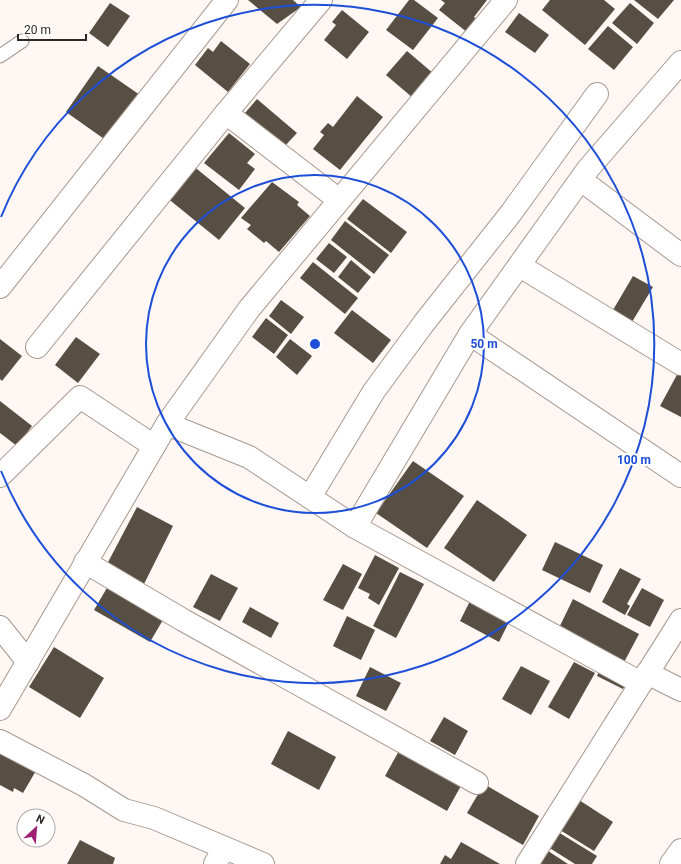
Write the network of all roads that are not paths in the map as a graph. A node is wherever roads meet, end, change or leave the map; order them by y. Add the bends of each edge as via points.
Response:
1 (226, 0) edge
2 (321, 0) edge
3 (506, 0) edge
4 (22, 41) dead end
5 (0, 56) edge
6 (681, 62) edge
7 (597, 94) dead end
8 (226, 113) junction
9 (581, 180) junction
10 (339, 200) junction
11 (681, 255) edge
12 (520, 266) junction
13 (0, 287) edge
14 (470, 334) junction
15 (37, 347) dead end
16 (681, 364) edge
17 (167, 424) junction
18 (154, 446) junction
19 (0, 476) edge
20 (681, 476) edge
21 (310, 497) junction
22 (355, 527) junction
23 (85, 562) junction
24 (681, 620) edge
25 (0, 627) edge
26 (28, 662) junction
27 (644, 678) junction
28 (681, 690) edge
29 (0, 709) edge
30 (0, 741) edge
31 (476, 784) dead end
32 (681, 850) edge
33 (220, 856) edge
34 (263, 864) edge
35 (526, 864) edge
36 (671, 864) edge

1 - 13 street
2 - 8 street
3 - 10 street
4 - 5 lane
6 - 9 street
7 - 21 street via 511,213 374,391
8 - 10 street
8 - 15 street
9 - 11 street
9 - 12 street
10 - 17 street via 249,309
12 - 14 street
12 - 16 street
14 - 20 street
14 - 22 street
17 - 18 street
17 - 21 street via 249,457
18 - 19 street via 80,397
18 - 23 street
21 - 22 street
22 - 27 street
23 - 26 street
23 - 31 street via 183,620
24 - 27 street
25 - 26 street
26 - 29 street
27 - 28 street
27 - 35 street
30 - 33 street via 84,785 124,810 154,818
32 - 36 street
33 - 34 street

